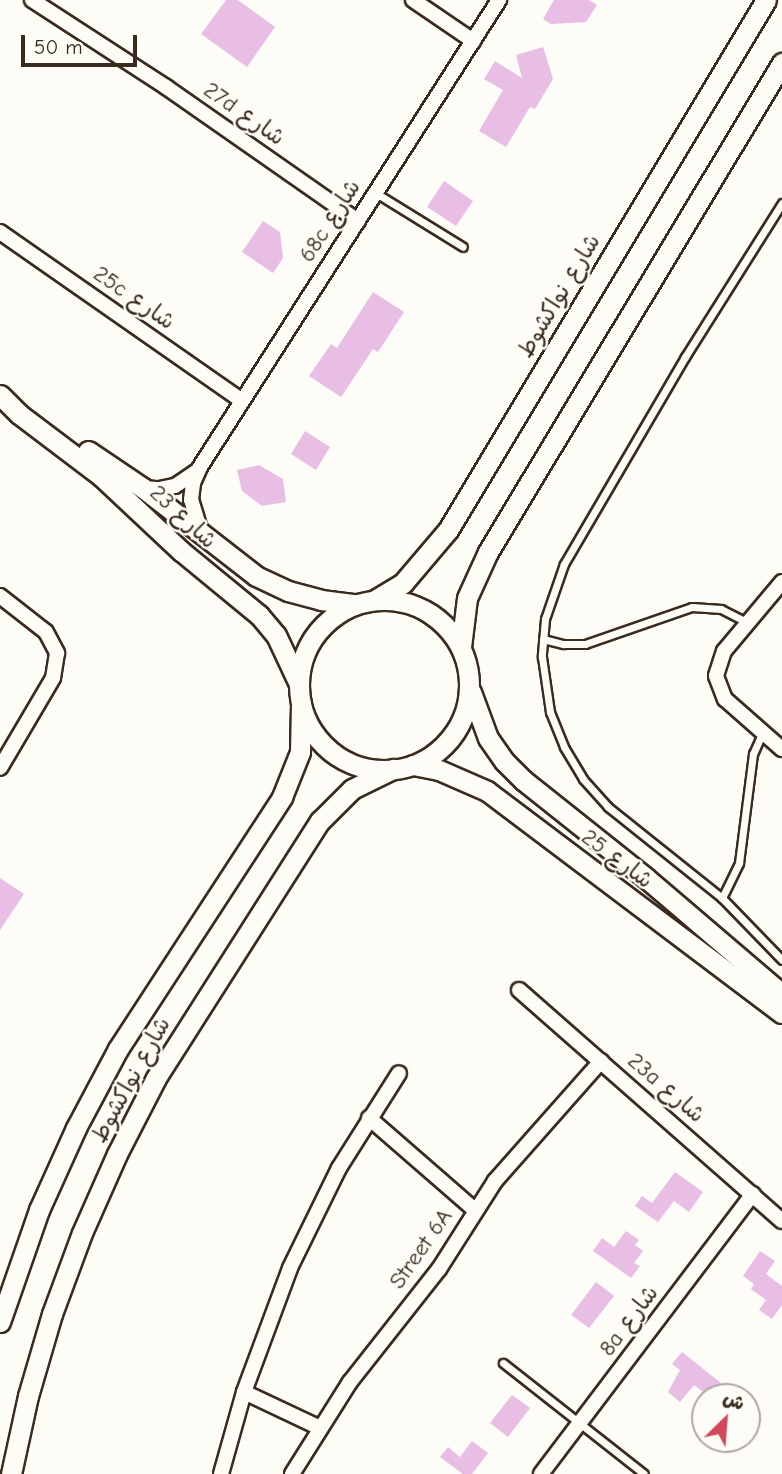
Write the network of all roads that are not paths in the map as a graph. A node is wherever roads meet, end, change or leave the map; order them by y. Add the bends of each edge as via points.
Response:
1 (32, 0) edge
2 (413, 0) edge
3 (499, 0) edge
4 (766, 0) edge
5 (473, 41) junction
6 (782, 63) edge
7 (376, 192) junction
8 (782, 203) edge
9 (358, 221) junction
10 (0, 232) edge
11 (463, 247) dead end
12 (7, 400) edge
13 (242, 401) junction
14 (200, 467) junction
15 (143, 488) junction
16 (202, 533) junction
17 (782, 582) edge
18 (0, 596) edge
19 (375, 600) junction
20 (356, 604) junction
21 (748, 622) junction
22 (543, 639) junction
23 (461, 647) junction
24 (298, 683) junction
25 (470, 686) junction
26 (300, 703) junction
27 (762, 732) junction
28 (782, 749) edge
29 (413, 765) junction
30 (0, 768) edge
31 (393, 769) junction
32 (722, 898) junction
33 (782, 960) edge
34 (519, 990) dead end
35 (782, 994) edge
36 (782, 1013) edge
37 (601, 1061) junction
38 (398, 1073) dead end
39 (369, 1118) junction
40 (753, 1194) junction
41 (475, 1210) junction
42 (782, 1221) edge
43 (0, 1322) edge
44 (503, 1363) dead end
45 (244, 1392) junction
46 (580, 1424) junction
47 (320, 1429) junction
48 (11, 1474) edge
49 (221, 1474) edge
50 (292, 1474) edge
51 (541, 1474) edge
52 (644, 1474) edge

1 - 9 street, 27d شارع
2 - 5 street
3 - 5 street, 68c شارع
4 - 19 street, شارع نواكشوط via 448,530 403,583
5 - 7 street, 68c شارع
6 - 23 street via 488,552 467,598
7 - 9 street, 68c شارع
7 - 11 lane
8 - 22 lane via 564,564 550,600
9 - 13 street, 68c شارع
10 - 13 street, 25c شارع
12 - 15 street, شارع 23
12 - 24 street, شارع 23 via 258,615 282,647
13 - 14 street, 68c شارع
14 - 15 street, 68c شارع via 175,486
14 - 16 street, 68c شارع via 191,500
15 - 16 street, شارع 23
16 - 20 street, شارع 23 via 256,576 288,591
17 - 21 street
18 - 30 street via 46,632 57,653 53,678
19 - 20 street
19 - 23 street via 416,606 449,629
20 - 24 street via 321,626 309,643
21 - 22 lane via 721,609 692,607 596,642 574,645
21 - 27 street via 724,651 716,676 725,699
22 - 32 lane via 543,676 550,712 583,779 608,807
23 - 25 street
24 - 26 street
25 - 29 street via 459,726 439,749
25 - 35 street, شارع 25 via 488,738 523,780
26 - 31 street via 313,731 334,754 362,766
26 - 43 street, شارع نواكشوط via 300,752 282,797 118,1049 39,1210
27 - 28 street
27 - 32 lane via 753,754 739,863
29 - 31 street
29 - 36 street, شارع 25 via 451,774 486,791
31 - 48 street, شارع نواكشوط via 352,789 320,821 156,1077 82,1233 52,1314
32 - 33 lane
34 - 37 street, 23a شارع
37 - 40 street, 23a شارع
37 - 41 street, Street 6A
38 - 39 street
39 - 41 street
39 - 45 street via 305,1234
40 - 42 street, 23a شارع
40 - 46 street, 8a شارع
41 - 47 street, Street 6A via 439,1269 366,1360
44 - 46 lane
45 - 47 street
45 - 49 street
46 - 51 street, 8a شارع
46 - 52 lane
47 - 50 street, Street 6A

